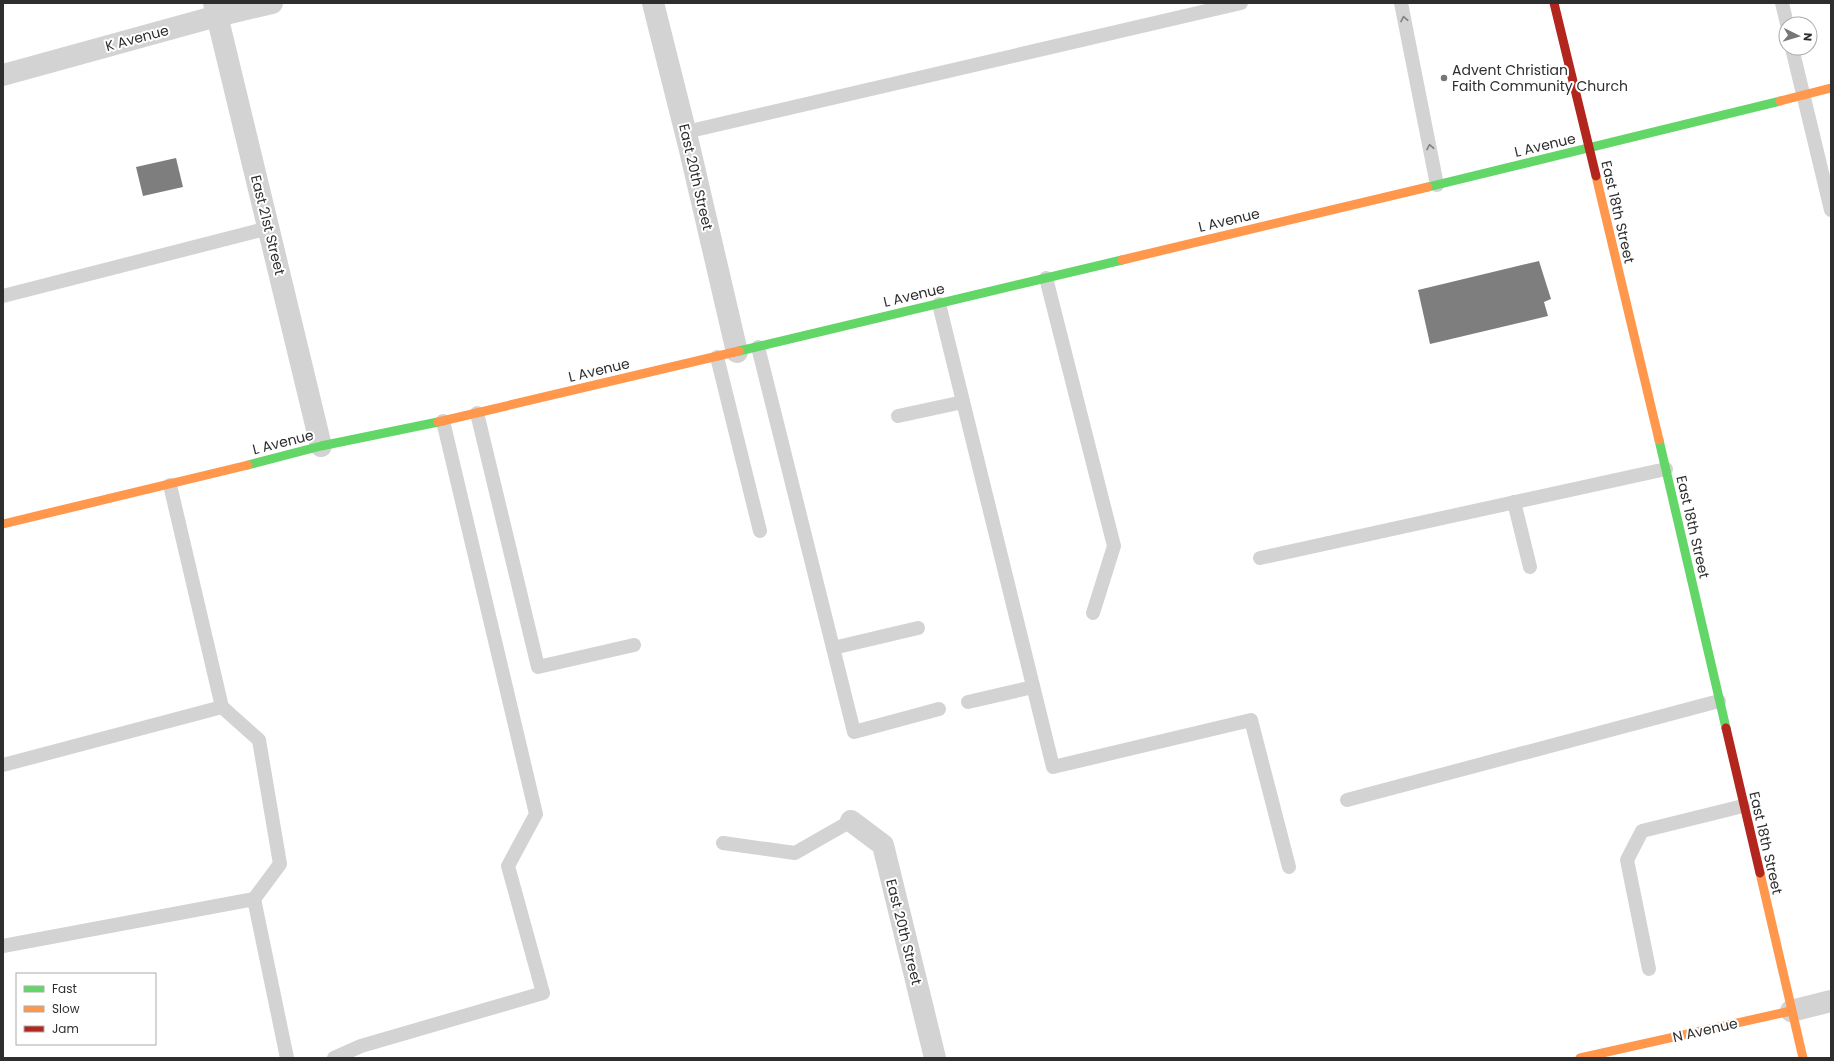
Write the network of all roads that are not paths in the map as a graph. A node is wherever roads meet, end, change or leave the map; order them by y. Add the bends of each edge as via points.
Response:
1 (272, 3) edge
2 (653, 3) edge
3 (1241, 3) edge
4 (1401, 3) edge
5 (1554, 3) edge
6 (1782, 3) edge
7 (216, 9) edge
8 (1785, 16) edge
9 (1794, 56) edge
10 (3, 75) edge
11 (1831, 88) edge
12 (1803, 94) junction
13 (686, 132) junction
14 (1589, 148) junction
15 (1438, 185) junction
16 (1831, 210) edge
17 (269, 228) junction
18 (1046, 278) junction
19 (3, 296) edge
20 (939, 304) junction
21 (758, 347) junction
22 (727, 355) junction
23 (963, 402) junction
24 (477, 413) junction
25 (898, 416) dead end
26 (443, 421) junction
27 (321, 446) junction
28 (1666, 469) junction
29 (170, 485) junction
30 (1514, 502) junction
31 (3, 524) edge
32 (760, 530) dead end
33 (1260, 558) dead end
34 (1530, 567) dead end
35 (1093, 613) dead end
36 (918, 628) dead end
37 (634, 645) dead end
38 (833, 648) junction
39 (1033, 687) junction
40 (1719, 701) junction
41 (968, 702) dead end
42 (222, 707) junction
43 (940, 709) dead end
44 (3, 765) edge
45 (1347, 800) dead end
46 (1743, 806) junction
47 (851, 821) joint
48 (723, 843) dead end
49 (1289, 867) dead end
50 (254, 899) junction
51 (3, 946) edge
52 (1648, 969) dead end
53 (1831, 1001) edge
54 (1791, 1011) junction
55 (287, 1058) edge
56 (334, 1058) edge
57 (935, 1058) edge
58 (1580, 1058) edge
59 (1803, 1058) edge

1 - 7 street, K Avenue
2 - 13 street, East 20th Street
3 - 13 lane
15 -> 4 lane
5 - 14 street, East 18th Street
6 - 8 lane
7 - 10 street, K Avenue
7 - 17 street, East 21st Street
9 - 12 lane
11 - 12 street, L Avenue
12 - 14 street, L Avenue
12 - 16 lane
13 - 22 street, East 20th Street
14 - 15 street, L Avenue
14 - 28 street, East 18th Street
15 - 18 street, L Avenue
17 - 19 lane
17 - 27 street, East 21st Street
18 - 20 street, L Avenue
18 - 35 lane via 1114,546
20 - 21 street, L Avenue
20 - 23 lane
21 - 22 street, L Avenue
21 - 38 lane
22 - 24 street, L Avenue
22 - 32 lane
23 - 25 lane
23 - 39 lane
24 - 26 street, L Avenue
24 - 37 lane via 538,667
26 - 27 street, L Avenue
26 - 56 lane via 536,814 508,866 543,993 361,1046
27 - 29 street, L Avenue
28 - 30 lane
28 - 40 street, East 18th Street
29 - 31 street, L Avenue
29 - 42 lane
30 - 33 lane
30 - 34 lane
36 - 38 lane
38 - 43 lane via 854,732
39 - 41 lane
39 - 49 lane via 1053,767 1251,720
40 - 45 lane
40 - 46 street, East 18th Street
42 - 44 lane
42 - 50 lane via 259,740 280,864
46 - 52 lane via 1642,831 1626,860
46 - 54 street, East 18th Street
47 - 48 lane via 795,852
47 - 57 street, East 20th Street via 883,846
50 - 51 lane
50 - 55 lane
53 - 54 street, N Avenue
54 - 58 street, N Avenue
54 - 59 street, East 18th Street

